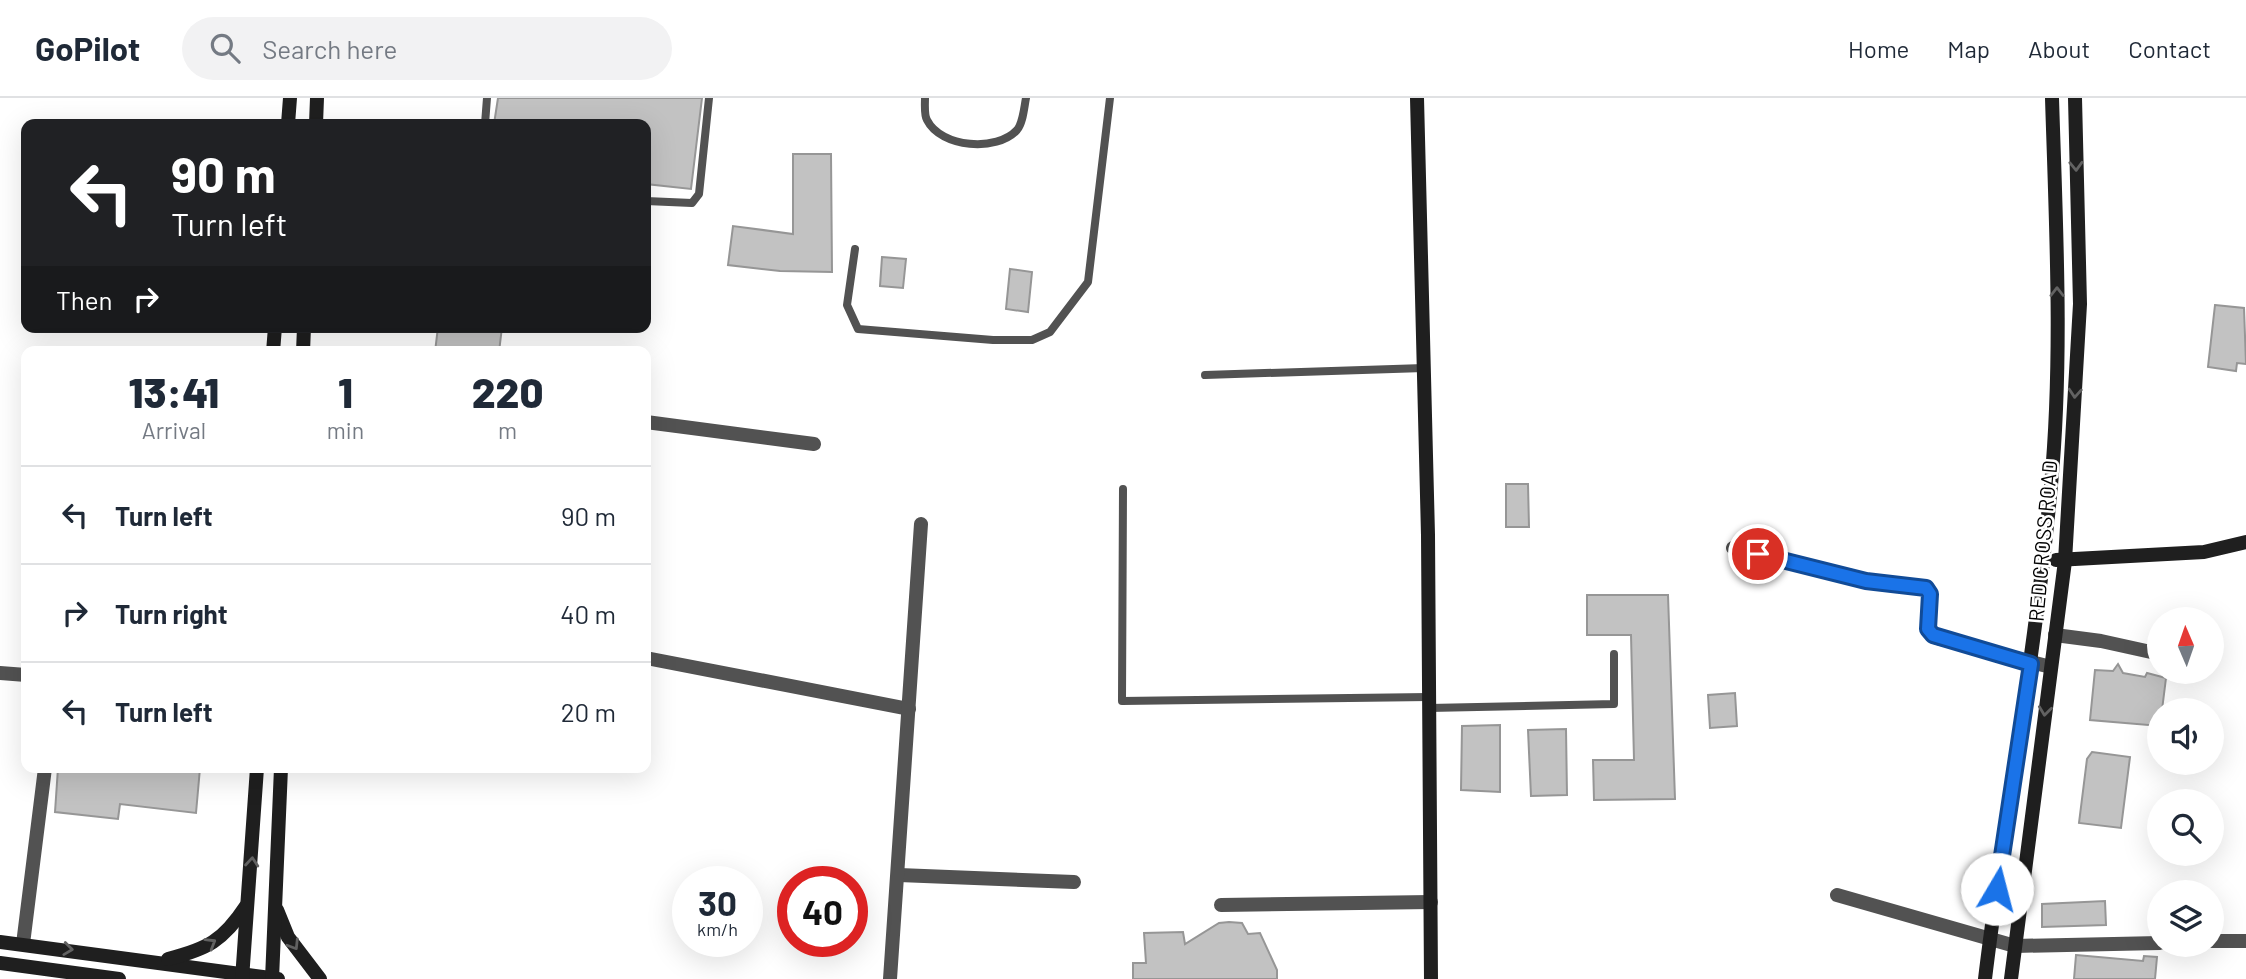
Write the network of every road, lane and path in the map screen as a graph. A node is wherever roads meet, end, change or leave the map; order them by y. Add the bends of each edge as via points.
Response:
1 (290, 98) edge
2 (317, 98) edge
3 (487, 98) edge
4 (709, 98) edge
5 (925, 98) edge
6 (1026, 98) edge
7 (1110, 98) edge
8 (1417, 98) edge
9 (2076, 100) edge
10 (2050, 101) edge
11 (288, 119) edge
12 (316, 119) edge
13 (485, 119) edge
14 (651, 201) edge
15 (855, 249) dead end
16 (1423, 368) junction
17 (1205, 375) dead end
18 (651, 423) edge
19 (814, 444) dead end
20 (1123, 489) dead end
21 (921, 524) dead end
22 (2246, 542) edge
23 (1733, 548) dead end
24 (2043, 559) junction
25 (2065, 561) junction
26 (2055, 635) junction
27 (2147, 651) edge
28 (1614, 654) dead end
29 (651, 659) edge
30 (2031, 664) junction
31 (2051, 667) junction
32 (0, 673) edge
33 (21, 675) edge
34 (1429, 703) junction
35 (909, 709) junction
36 (44, 773) edge
37 (257, 773) edge
38 (281, 773) edge
39 (899, 875) junction
40 (1074, 882) dead end
41 (1837, 895) dead end
42 (1431, 902) junction
43 (248, 903) junction
44 (275, 905) junction
45 (1221, 905) dead end
46 (1990, 939) junction
47 (2246, 940) edge
48 (2224, 941) edge
49 (0, 942) edge
50 (2147, 943) edge
51 (23, 944) junction
52 (2015, 946) junction
53 (160, 961) junction
54 (0, 963) edge
55 (242, 975) edge
56 (274, 978) edge
57 (120, 979) edge
58 (320, 979) edge
59 (890, 979) edge
60 (1431, 979) edge
61 (1985, 979) edge
62 (2011, 979) edge

1 - 11 street
2 - 12 street
3 - 13 lane
4 - 14 lane via 699,194 692,203
5 - 6 lane via 927,120 942,136 961,143 1007,139 1019,127
7 - 15 lane via 1088,282 1050,332 1032,340 993,340 858,329 847,304
8 - 16 street
9 -> 25 street, RED CROSS ROAD via 2080,304
24 -> 10 street, RED CROSS ROAD via 2051,483 2058,295
16 - 17 lane
16 - 34 street
18 - 19 street
20 - 34 lane via 1122,701
21 - 35 street
22 - 25 street via 2204,552
23 - 30 street via 1866,581 1926,588 1930,594 1928,629 1933,635
24 - 25 street
24 - 30 street, RED CROSS ROAD
25 - 26 street, RED CROSS ROAD
26 - 27 street
26 - 31 street, RED CROSS ROAD
28 - 34 lane via 1614,704
29 - 35 street
30 - 31 street
30 - 46 street, RED CROSS ROAD
31 -> 52 street, RED CROSS ROAD
32 - 33 street
34 - 42 street
35 - 39 street
36 - 51 street
43 -> 37 street
38 - 44 street
39 - 40 street
39 - 59 street
41 - 46 street
42 - 45 street
42 - 60 street
53 -> 43 street via 218,941
43 - 55 street
44 - 56 street
44 -> 58 street via 288,937
46 - 52 street
46 - 61 street, RED CROSS ROAD
47 - 48 street
49 - 51 street
50 - 52 street
51 -> 53 street
52 - 62 street, RED CROSS ROAD
53 - 55 street
54 - 57 street
55 - 56 street

